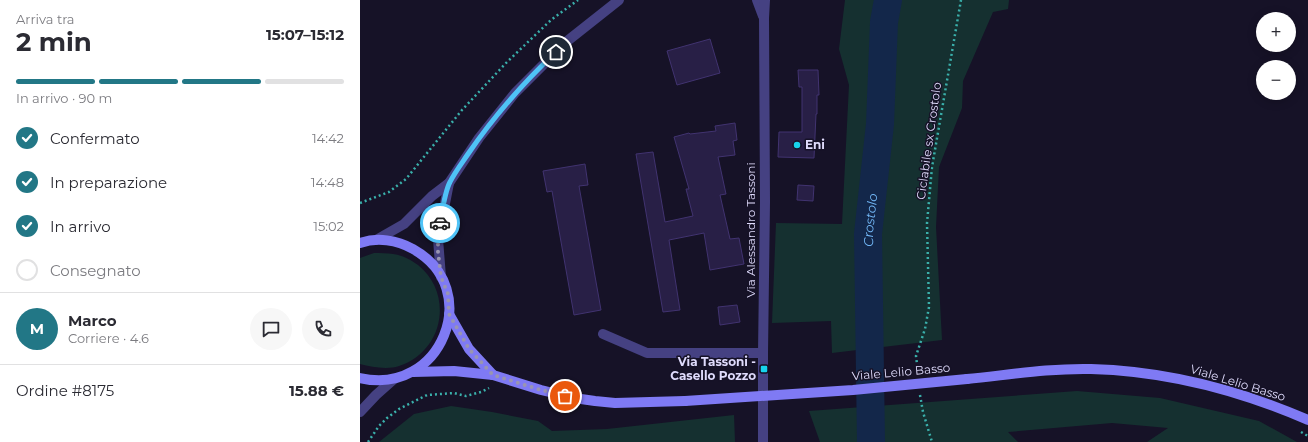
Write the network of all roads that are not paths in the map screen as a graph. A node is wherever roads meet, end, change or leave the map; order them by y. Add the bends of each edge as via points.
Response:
1 (619, 0) edge
2 (757, 0) edge
3 (766, 0) edge
4 (764, 18) junction
5 (449, 183) junction
6 (376, 240) junction
7 (360, 242) edge
8 (441, 277) junction
9 (449, 314) junction
10 (603, 334) dead end
11 (763, 353) junction
12 (413, 372) junction
13 (493, 375) junction
14 (360, 378) edge
15 (394, 379) junction
16 (360, 412) edge
17 (1308, 420) edge
18 (764, 442) edge

1 - 5 street via 566,42 515,93 479,138
2 - 4 street, Via Alessandro Tassoni
3 - 4 street, Via Alessandro Tassoni
4 - 11 street, Via Alessandro Tassoni
5 - 6 street via 404,224
5 - 8 street via 438,239
6 - 7 main road
6 - 8 main road via 398,242 418,252
8 - 9 main road via 448,294
9 - 12 main road via 442,341 424,364
9 - 13 main road, Viale Lelio Basso via 469,349
10 - 11 street via 647,353
11 - 18 street, Via Alessandro Tassoni
12 - 13 main road, Viale Lelio Basso via 454,371
12 - 15 main road
13 - 17 main road, Viale Lelio Basso, bridge via 574,398 615,402 685,400 868,388 1071,370 1109,370 1186,380 1223,389
14 - 15 main road
15 - 16 street

